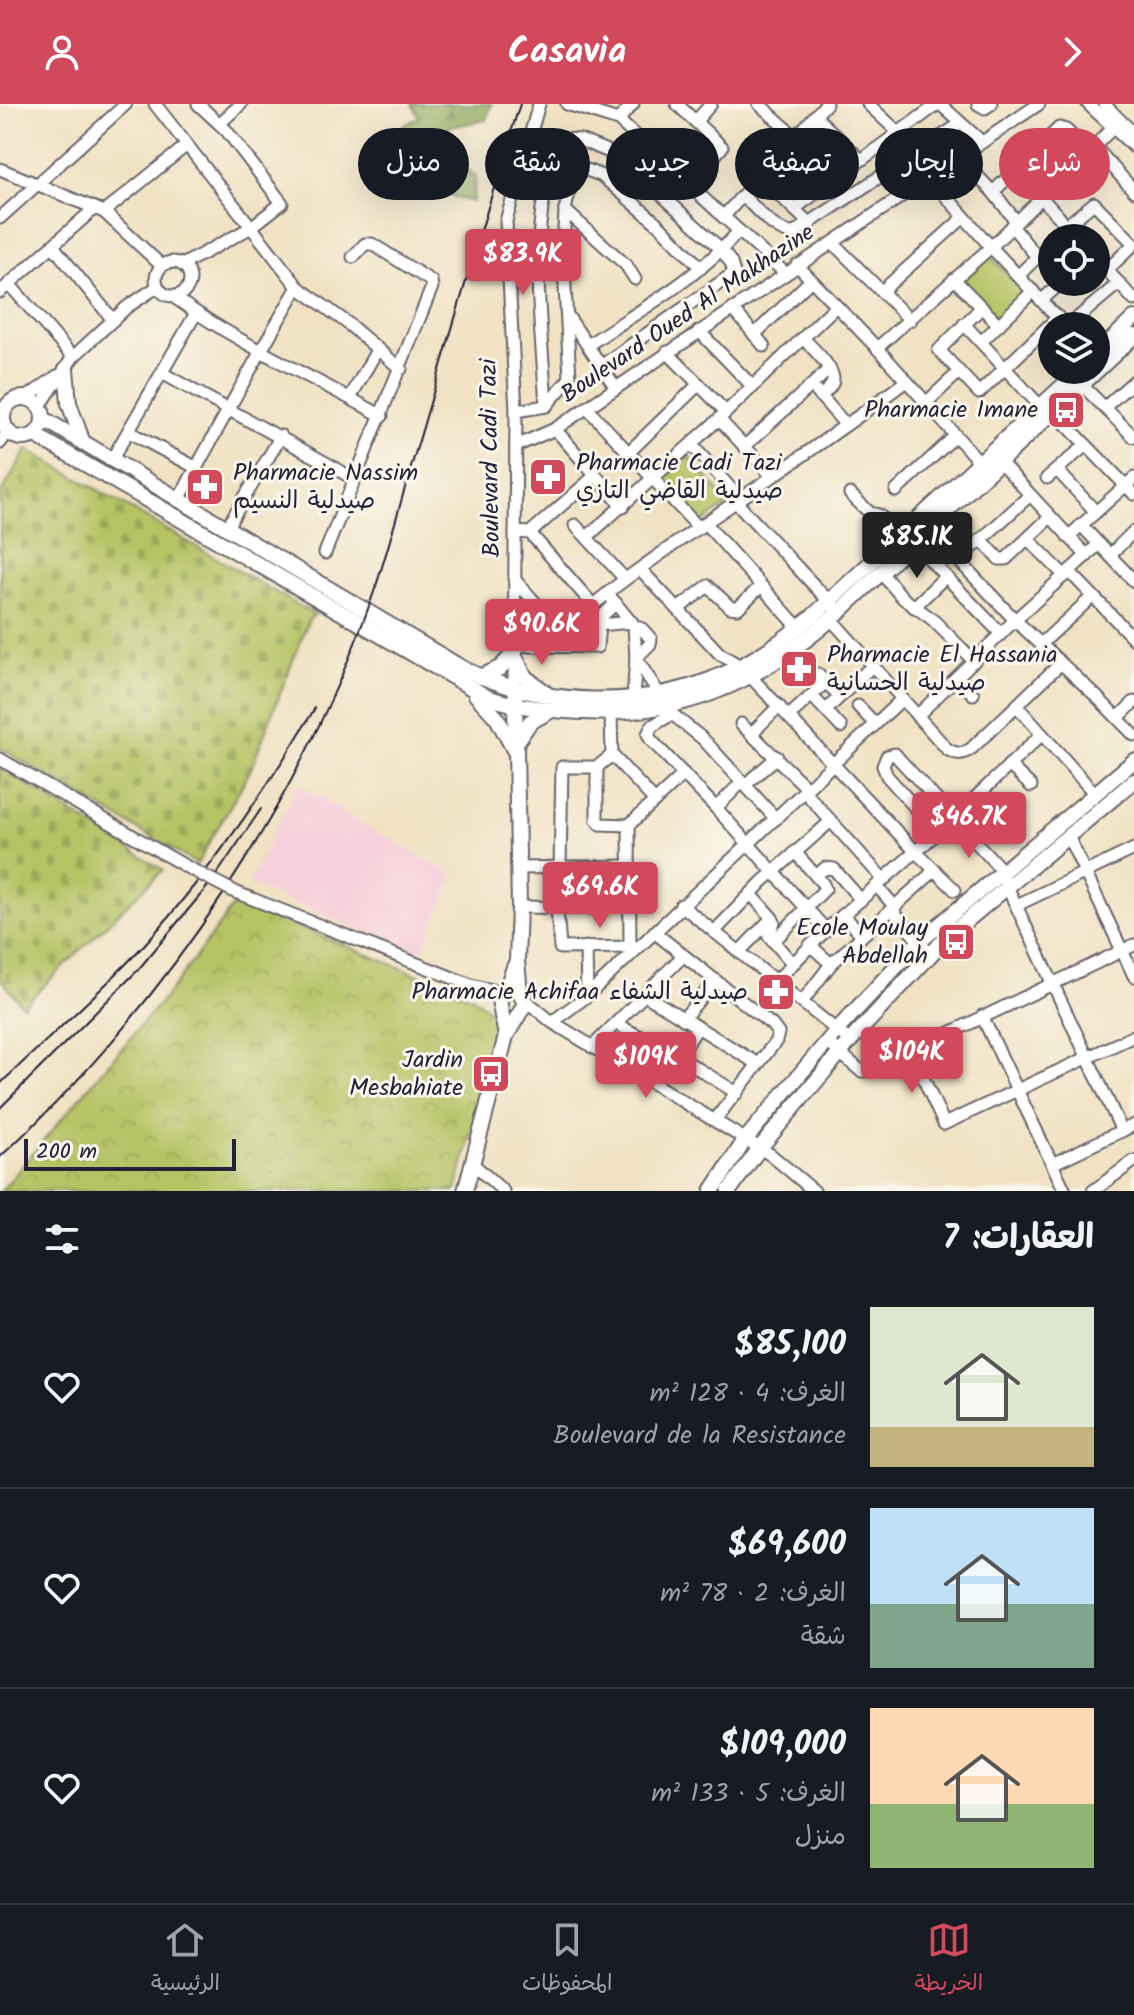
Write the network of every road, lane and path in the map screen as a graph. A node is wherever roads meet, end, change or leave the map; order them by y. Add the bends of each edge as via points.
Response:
1 (126, 104) edge
2 (155, 104) edge
3 (198, 104) edge
4 (241, 104) edge
5 (539, 104) edge
6 (567, 104) edge
7 (633, 104) edge
8 (677, 104) edge
9 (711, 104) edge
10 (759, 104) edge
11 (826, 104) edge
12 (868, 104) edge
13 (939, 104) edge
14 (978, 104) edge
15 (991, 104) edge
16 (1039, 104) edge
17 (1088, 104) edge
18 (1104, 104) edge
19 (815, 116) junction
20 (618, 120) junction
21 (696, 121) junction
22 (220, 123) junction
23 (960, 124) junction
24 (1117, 124) junction
25 (532, 128) edge
26 (627, 128) edge
27 (703, 128) edge
28 (786, 128) edge
29 (804, 128) edge
30 (894, 128) edge
31 (906, 128) edge
32 (965, 128) edge
33 (1110, 131) edge
34 (1134, 134) edge
35 (983, 140) edge
36 (187, 145) junction
37 (590, 145) edge
38 (1134, 147) edge
39 (875, 150) edge
40 (861, 160) junction
41 (1110, 167) edge
42 (0, 169) edge
43 (590, 172) edge
44 (983, 182) edge
45 (37, 184) junction
46 (999, 186) edge
47 (1134, 191) edge
48 (993, 192) junction
49 (512, 200) edge
50 (544, 200) edge
51 (567, 200) edge
52 (705, 200) edge
53 (739, 200) edge
54 (748, 200) edge
55 (784, 200) edge
56 (895, 200) edge
57 (949, 200) edge
58 (1036, 200) edge
59 (1044, 200) edge
60 (794, 209) junction
61 (99, 210) junction
62 (565, 210) junction
63 (723, 217) junction
64 (964, 217) junction
65 (0, 218) edge
66 (810, 224) junction
67 (1014, 224) junction
68 (1066, 224) edge
69 (1068, 224) edge
70 (250, 228) junction
71 (739, 231) junction
72 (834, 244) junction
73 (53, 246) junction
74 (991, 247) junction
75 (722, 250) junction
76 (353, 257) dead end
77 (182, 265) junction
78 (797, 265) junction
79 (162, 266) junction
80 (1110, 267) edge
81 (701, 268) junction
82 (785, 273) junction
83 (1110, 273) edge
84 (1018, 276) junction
85 (635, 279) dead end
86 (954, 279) junction
87 (810, 281) junction
88 (1119, 283) junction
89 (157, 287) junction
90 (298, 287) junction
91 (4, 288) edge
92 (882, 291) junction
93 (1038, 296) junction
94 (174, 297) junction
95 (1134, 300) edge
96 (836, 306) junction
97 (981, 308) junction
98 (733, 309) junction
99 (1053, 312) edge
100 (1078, 312) edge
101 (196, 313) junction
102 (566, 313) junction
103 (1134, 318) edge
104 (113, 320) junction
105 (910, 320) junction
106 (964, 324) junction
107 (999, 325) junction
108 (699, 331) junction
109 (754, 335) junction
110 (1134, 336) edge
111 (804, 339) junction
112 (981, 342) junction
113 (1038, 342) edge
114 (588, 345) junction
115 (1110, 345) edge
116 (764, 346) dead end
117 (877, 348) junction
118 (260, 350) junction
119 (377, 350) junction
120 (1110, 351) edge
121 (667, 352) junction
122 (67, 366) junction
123 (601, 366) junction
124 (828, 367) junction
125 (1005, 367) junction
126 (401, 369) junction
127 (162, 373) junction
128 (958, 373) junction
129 (906, 381) junction
130 (1134, 381) edge
131 (699, 384) junction
132 (1074, 384) edge
133 (1086, 384) edge
134 (811, 386) junction
135 (753, 387) junction
136 (616, 388) junction
137 (821, 397) junction
138 (12, 398) edge
139 (350, 398) junction
140 (926, 403) junction
141 (546, 406) junction
142 (1105, 407) junction
143 (587, 408) junction
144 (1047, 409) junction
145 (229, 411) junction
146 (516, 411) junction
147 (42, 412) junction
148 (1, 416) edge
149 (382, 416) junction
150 (723, 416) junction
151 (846, 425) junction
152 (555, 429) junction
153 (129, 432) junction
154 (35, 435) junction
155 (281, 436) junction
156 (955, 436) junction
157 (4, 437) edge
158 (1134, 437) edge
159 (83, 443) junction
160 (691, 444) junction
161 (1086, 445) junction
162 (516, 446) junction
163 (745, 446) junction
164 (629, 452) junction
165 (111, 461) junction
166 (990, 466) junction
167 (197, 468) junction
168 (596, 475) junction
169 (771, 475) junction
170 (653, 478) junction
171 (354, 479) junction
172 (1131, 486) edge
173 (896, 491) dead end
174 (850, 494) dead end
175 (1030, 495) junction
176 (738, 500) junction
177 (178, 501) junction
178 (623, 507) junction
179 (1096, 512) junction
180 (1050, 517) junction
181 (575, 525) dead end
182 (1081, 525) junction
183 (702, 526) junction
184 (928, 528) junction
185 (226, 529) junction
186 (1134, 531) edge
187 (515, 532) junction
188 (530, 533) junction
189 (587, 537) junction
190 (1068, 537) junction
191 (907, 539) junction
192 (981, 539) junction
193 (1028, 539) junction
194 (1099, 544) junction
195 (325, 553) dead end
196 (1110, 555) junction
197 (1087, 556) junction
198 (959, 560) junction
199 (640, 569) junction
200 (881, 573) junction
201 (1067, 574) junction
202 (945, 577) junction
203 (514, 579) junction
204 (625, 579) junction
205 (1134, 581) edge
206 (761, 586) junction
207 (1093, 596) junction
208 (612, 598) junction
209 (593, 605) junction
210 (914, 607) junction
211 (679, 608) junction
212 (833, 611) junction
213 (1015, 620) junction
214 (633, 624) junction
215 (599, 625) junction
216 (798, 627) junction
217 (559, 629) junction
218 (1001, 634) junction
219 (1133, 635) edge
220 (1041, 644) junction
221 (518, 650) junction
222 (636, 658) junction
223 (974, 661) junction
224 (1060, 664) junction
225 (871, 667) junction
226 (745, 671) junction
227 (957, 677) junction
228 (475, 683) junction
229 (514, 689) junction
230 (973, 694) dead end
231 (549, 695) junction
232 (812, 696) junction
233 (840, 696) junction
234 (633, 698) junction
235 (901, 700) junction
236 (1134, 702) edge
237 (515, 705) junction
238 (667, 705) junction
239 (779, 706) junction
240 (858, 706) dead end
241 (1017, 706) junction
242 (552, 710) junction
243 (826, 710) junction
244 (611, 713) junction
245 (789, 716) junction
246 (917, 716) junction
247 (1118, 718) junction
248 (741, 724) dead end
249 (875, 724) junction
250 (841, 727) dead end
251 (752, 733) junction
252 (1041, 735) junction
253 (1134, 735) edge
254 (516, 749) junction
255 (612, 755) junction
256 (777, 757) junction
257 (0, 759) edge
258 (1134, 761) edge
259 (832, 763) junction
260 (1009, 765) junction
261 (597, 767) junction
262 (684, 774) junction
263 (744, 784) junction
264 (1128, 785) edge
265 (1031, 786) dead end
266 (805, 789) junction
267 (1095, 794) junction
268 (655, 801) junction
269 (716, 808) junction
270 (954, 818) junction
271 (776, 819) junction
272 (831, 821) junction
273 (629, 825) junction
274 (937, 832) junction
275 (1068, 836) junction
276 (747, 844) junction
277 (1134, 849) edge
278 (915, 851) junction
279 (795, 852) junction
280 (630, 866) junction
281 (560, 867) junction
282 (591, 867) junction
283 (518, 868) junction
284 (935, 870) junction
285 (1085, 872) junction
286 (772, 873) junction
287 (816, 876) junction
288 (1005, 878) junction
289 (881, 883) junction
290 (955, 890) dead end
291 (751, 894) junction
292 (861, 900) junction
293 (681, 905) junction
294 (1017, 905) junction
295 (519, 907) junction
296 (557, 908) junction
297 (893, 908) junction
298 (806, 910) junction
299 (843, 915) junction
300 (772, 918) junction
301 (826, 930) junction
302 (654, 932) junction
303 (714, 932) junction
304 (862, 935) junction
305 (774, 941) junction
306 (919, 942) junction
307 (810, 945) junction
308 (1134, 945) edge
309 (586, 947) junction
310 (633, 947) junction
311 (1122, 951) junction
312 (739, 952) junction
313 (930, 954) junction
314 (682, 957) junction
315 (792, 963) junction
316 (831, 964) junction
317 (1134, 976) edge
318 (715, 981) junction
319 (776, 981) junction
320 (1053, 983) junction
321 (645, 995) junction
322 (587, 996) junction
323 (802, 1002) junction
324 (512, 1003) junction
325 (982, 1016) junction
326 (683, 1019) junction
327 (552, 1022) junction
328 (616, 1024) junction
329 (697, 1028) junction
330 (832, 1036) junction
331 (1134, 1036) edge
332 (845, 1046) junction
333 (592, 1047) junction
334 (911, 1051) junction
335 (679, 1057) junction
336 (1088, 1058) junction
337 (758, 1064) junction
338 (1017, 1091) junction
339 (737, 1093) junction
340 (715, 1120) junction
341 (1134, 1125) edge
342 (1122, 1131) junction
343 (745, 1140) junction
344 (759, 1149) junction
345 (1134, 1161) edge
346 (472, 1163) junction
347 (1052, 1164) junction
348 (465, 1191) edge
349 (503, 1191) edge
350 (712, 1191) edge
351 (729, 1191) edge
352 (814, 1191) edge
353 (1065, 1191) edge
354 (1093, 1191) edge

1 - 45 street
2 - 36 street
3 - 22 street
4 - 22 street
5 - 25 street, Boulevard Cadi Tazi
6 - 20 street
7 - 20 street
8 - 21 street
9 - 21 street
10 - 28 street
11 - 19 street
12 - 30 street
13 - 23 street
13 - 31 street
14 - 15 street
16 - 35 street, Boulevard Oued Al Makhazine
17 - 24 street
18 - 24 street
19 - 29 street
19 - 40 street
20 - 26 street
21 - 27 street
22 - 70 street via 282,200
23 - 32 street
23 - 66 street
24 - 33 street
24 - 34 street
24 - 38 street
36 - 61 street
36 - 70 street
37 - 75 street via 610,151
39 - 40 street
40 - 60 street
41 - 47 street
42 - 45 street
43 - 81 street via 659,225
44 - 48 street
45 - 61 street
45 - 65 street
46 - 48 street
48 - 67 street
49 - 146 street, Boulevard Cadi Tazi via 506,221
50 - 141 street via 539,256
51 - 62 street
52 - 63 street
53 - 63 street
54 - 66 street via 789,234
55 - 60 street
56 - 72 street, Boulevard Oued Al Makhazine
57 - 64 street
58 - 67 street
59 - 68 street
60 - 66 street
61 - 73 street
61 - 79 street
62 - 85 street
62 - 102 street
63 - 71 street
64 - 74 street
64 - 92 street
67 - 74 street
67 - 84 street via 1037,257
69 - 80 street via 1094,203 1134,244
70 - 77 street
70 - 90 street
71 - 75 street
71 - 82 street
72 - 78 street, Boulevard Oued Al Makhazine
72 - 92 street
73 - 91 street
73 - 104 street
74 - 84 street
74 - 86 street
75 - 81 street
75 - 123 street via 732,276
76 - 126 street via 372,244 431,281
77 - 79 street
77 - 94 street via 189,285
78 - 82 street, Boulevard Oued Al Makhazine
78 - 87 street
79 - 89 street
81 - 114 street
82 - 98 street, Boulevard Oued Al Makhazine
83 - 88 street
84 - 93 street
86 - 97 street
86 - 105 street
87 - 96 street
87 - 109 street
88 - 95 street
88 - 100 street
89 - 94 street
89 - 104 street
90 - 118 street
90 - 119 street
91 - 122 street
92 - 105 street
93 - 99 street
93 - 107 street
94 - 101 street
96 - 111 street
96 - 117 street
97 - 106 street
97 - 107 street
98 - 108 street, Boulevard Oued Al Makhazine
98 - 109 street
101 - 118 street
101 - 127 street
102 - 114 street
102 - 141 street via 570,378
103 - 115 main road
104 - 122 street
105 - 117 street
106 - 112 street
106 - 128 street via 939,350
107 - 112 street
108 - 121 street, Boulevard Oued Al Makhazine
108 - 135 street
109 - 116 street
110 - 120 main road
111 - 124 street
111 - 135 street
112 - 125 street
113 - 125 street
114 - 123 street
117 - 129 street
118 - 139 street
118 - 145 street
119 - 126 street
119 - 139 street
121 - 131 street
121 - 136 street, Boulevard Oued Al Makhazine
122 - 138 street
122 - 147 street
122 - 159 main road via 69,403
123 - 136 street
124 - 134 street
124 - 137 street via 833,381
125 - 128 street via 979,393
125 - 144 street
126 - 149 street
127 - 145 street
127 - 153 street
128 - 140 street
129 - 140 street
129 - 151 street
130 - 142 street
131 - 150 street
131 - 164 street
132 - 144 main road
133 - 142 street
134 - 137 street
134 - 163 street
135 - 150 street
136 - 143 street, Boulevard Oued Al Makhazine
137 - 151 street
138 - 147 main road
138 - 148 main road
139 - 149 street
140 - 156 street
141 - 146 street
142 - 158 street
143 - 152 street, Boulevard Oued Al Makhazine
143 - 164 street
144 - 161 street
144 - 166 main road
145 - 155 street
145 - 167 street
146 - 162 street, Boulevard Cadi Tazi
147 - 154 main road
147 - 159 main road
148 - 157 main road
149 - 171 street
150 - 160 street
150 - 163 street
151 - 169 street
152 - 162 street, Boulevard Oued Al Makhazine
152 - 168 street
153 - 165 street
153 - 167 street
154 - 157 main road
154 - 228 main road
155 - 171 street
155 - 185 street
156 - 166 street
156 - 173 street
159 - 165 main road
160 - 170 street
160 - 176 street
161 - 172 street
161 - 179 street via 1052,474
162 - 187 street, Boulevard Cadi Tazi
163 - 169 street
164 - 170 street
165 - 177 main road
166 - 175 street
166 - 184 main road
166 - 191 main road
167 - 177 street
168 - 178 street
168 - 188 street
169 - 176 street
170 - 178 street
170 - 183 street
171 - 195 street
172 - 179 street
174 - 191 street
175 - 180 street
175 - 192 street
176 - 183 street
176 - 212 street
177 - 185 main road
178 - 189 street
179 - 182 street
180 - 190 street
180 - 193 street
181 - 189 street
182 - 190 street
182 - 194 street
183 - 199 street
183 - 206 street
184 - 191 main road
184 - 198 street
185 - 228 main road
186 - 196 street
187 - 188 street
187 - 203 street, Boulevard Cadi Tazi
188 - 209 street
189 - 204 street
190 - 197 street
191 - 200 main road
191 - 202 street
191 - 212 main road
192 - 193 street via 1002,560
192 - 198 street
193 - 201 street
194 - 196 street
194 - 197 street
196 - 205 street
197 - 201 street
198 - 213 street
199 - 204 street
199 - 211 street
200 - 210 street
200 - 212 main road
201 - 207 street
201 - 213 street
202 - 210 street
202 - 218 street
203 - 217 street
203 - 221 street, Boulevard Cadi Tazi
204 - 208 street
206 - 211 street via 738,608 708,586
206 - 216 street
207 - 219 street
207 - 220 street
208 - 209 street
208 - 214 street
208 - 215 street
209 - 217 street
210 - 223 street
211 - 226 street via 723,656
212 - 216 main road
212 - 225 street
212 - 226 main road via 796,648
213 - 218 street
213 - 220 street
214 - 215 street
214 - 222 street
215 - 221 street via 597,647
216 - 226 main road
217 - 221 street
218 - 223 street
220 - 224 street
221 - 228 main road
221 - 229 street, Boulevard Cadi Tazi
221 - 231 main road via 525,677
222 - 234 street
222 - 238 street
223 - 227 street
224 - 241 street
224 - 247 street
225 - 233 street
225 - 235 street
226 - 238 main road via 708,680
226 - 239 street
227 - 230 street
227 - 246 street
228 - 229 main road
228 - 237 main road
228 - 254 main road
229 - 231 main road
229 - 237 main road, Boulevard Cadi Tazi
231 - 234 main road
232 - 233 street via 822,678
232 - 243 street
232 - 245 street
233 - 243 street
234 - 238 main road
235 - 246 street
235 - 249 street
236 - 247 street
237 - 242 main road
237 - 254 main road, Boulevard Cadi Tazi
238 - 244 main road
238 - 262 street via 648,734
238 - 263 street
239 - 245 street
239 - 251 street
240 - 249 street
241 - 246 street via 961,754 947,749
241 - 252 street
242 - 244 main road
242 - 254 main road via 530,722
243 - 250 street
244 - 255 street
245 - 259 street
247 - 253 street
248 - 251 street
249 - 259 street
251 - 256 street
252 - 260 street
252 - 267 street
254 - 283 main road, Boulevard Cadi Tazi
255 - 261 street
255 - 268 street
256 - 263 street
256 - 266 street
257 - 324 street, bridge via 235,892
258 - 264 main road
259 - 266 street
259 - 278 street
260 - 265 street
260 - 270 street
261 - 273 street via 598,822
261 - 281 street via 565,766 561,771
262 - 268 street
262 - 269 street
263 - 269 street
263 - 271 street
264 - 267 main road
264 - 275 main road
266 - 271 street
266 - 272 street
267 - 288 main road
268 - 273 street
269 - 276 street
270 - 274 street
270 - 274 street via 895,754 887,756 887,776
270 - 288 street
271 - 276 street
272 - 279 street
272 - 289 street
273 - 280 street
274 - 278 street
275 - 285 street
275 - 288 main road
276 - 286 street
276 - 293 street
277 - 285 street
278 - 284 street
278 - 289 street
279 - 286 street
279 - 287 street
280 - 282 street
280 - 310 street
281 - 282 street
281 - 283 street
282 - 296 street via 591,908
283 - 295 main road, Boulevard Cadi Tazi
284 - 290 street
284 - 297 street
285 - 294 street
285 - 311 street
286 - 291 street
286 - 298 street
287 - 292 street via 825,868 834,869
287 - 298 street via 824,892
288 - 294 street
288 - 306 main road
288 - 313 main road
289 - 292 street
289 - 297 street
291 - 300 street
291 - 303 street
292 - 299 street
293 - 302 street
293 - 303 street
294 - 320 street
295 - 296 street
295 - 324 main road, Boulevard Cadi Tazi
296 - 309 street via 559,947
297 - 304 street
297 - 306 street
298 - 301 street
298 - 305 street
299 - 301 street
299 - 304 street
300 - 305 street via 769,934
300 - 312 street
301 - 307 street
302 - 310 street
302 - 314 street
303 - 312 street
304 - 316 street
305 - 315 street
306 - 313 street
306 - 330 main road
307 - 315 street
307 - 316 street
308 - 311 street
309 - 310 street
309 - 322 street
310 - 322 street
311 - 317 street
311 - 320 street
312 - 319 street
313 - 332 main road
314 - 318 street
314 - 321 street
315 - 319 street
316 - 323 street
318 - 326 street
318 - 337 street via 778,1033
319 - 323 street
320 - 325 street
320 - 336 street
321 - 326 street
321 - 328 street
322 - 327 street
323 - 330 street
324 - 327 street
324 - 346 main road, Boulevard Cadi Tazi
325 - 334 street
325 - 338 street
326 - 329 street
327 - 333 street
328 - 333 street
328 - 335 street
329 - 335 street
329 - 337 street
330 - 332 street
330 - 343 main road
331 - 336 street
332 - 334 street via 865,1071
332 - 344 main road
333 - 340 street
334 - 338 street via 944,1124
335 - 339 street
336 - 338 street
336 - 342 street
337 - 339 street
338 - 347 street
339 - 340 street
340 - 343 street
341 - 342 street
342 - 347 street
343 - 344 street
343 - 350 main road
344 - 351 main road
344 - 352 street
345 - 354 street
346 - 348 main road, Boulevard Cadi Tazi
346 - 349 street
347 - 353 street

